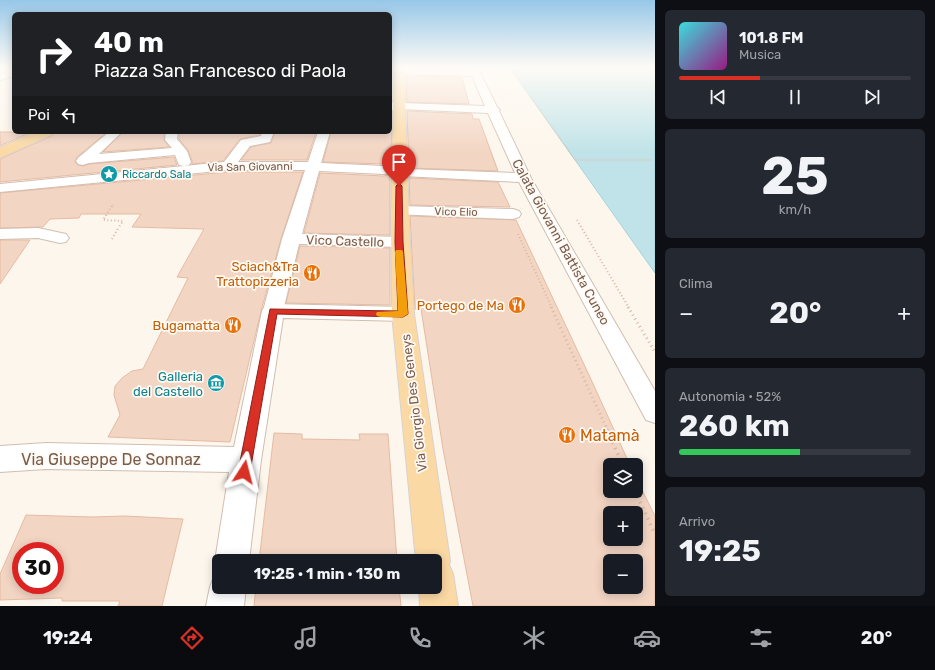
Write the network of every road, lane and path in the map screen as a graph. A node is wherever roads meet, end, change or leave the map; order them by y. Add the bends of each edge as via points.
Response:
1 (487, 96) edge
2 (530, 96) edge
3 (396, 106) edge
4 (494, 110) junction
5 (41, 134) edge
6 (114, 134) edge
7 (267, 134) edge
8 (323, 134) edge
9 (176, 142) edge
10 (7, 147) edge
11 (0, 154) edge
12 (85, 159) junction
13 (651, 160) dead end
14 (228, 166) junction
15 (311, 167) junction
16 (187, 169) junction
17 (397, 172) junction
18 (524, 178) junction
19 (71, 181) junction
20 (0, 188) edge
21 (114, 204) dead end
22 (399, 211) junction
23 (510, 214) joint
24 (0, 234) edge
25 (60, 238) dead end
26 (112, 239) dead end
27 (291, 239) junction
28 (399, 242) junction
29 (273, 311) junction
30 (403, 314) junction
31 (655, 413) edge
32 (620, 458) edge
33 (0, 459) edge
34 (246, 460) junction
35 (638, 498) edge
36 (655, 534) edge
37 (233, 554) edge
38 (432, 554) edge
39 (227, 594) edge
40 (438, 594) edge
41 (225, 606) edge
42 (439, 606) edge

1 - 4 street, Calata Giovanni Battista Cuneo
2 - 13 path via 575,160
3 - 4 street
3 - 17 main road, Via Giorgio Des Geneys
4 - 18 street, Calata Giovanni Battista Cuneo
5 - 10 main road
6 - 12 street
7 - 14 street via 266,139 246,143
8 - 15 street
9 - 12 street via 129,154
9 - 16 street
10 - 11 main road
12 - 19 street
14 - 15 street, Via San Giovanni
14 - 16 street, Via San Giovanni
15 - 17 street, Via San Giovanni
15 - 27 street
16 - 19 street, Via San Giovanni
17 - 18 street, Via San Giovanni
17 - 22 main road, Via Giorgio Des Geneys
18 - 31 street, Calata Giovanni Battista Cuneo
19 - 20 street, Via San Giovanni
21 - 26 path via 103,220 123,221
22 - 23 street, Vico Elio
22 - 28 main road, Via Giorgio Des Geneys
23 - 32 path
24 - 25 street via 38,233
27 - 28 street, Vico Castello
27 - 29 street
28 - 30 main road, Via Giorgio Des Geneys
29 - 30 street
29 - 34 street
30 - 38 main road, Via Giorgio Des Geneys
33 - 34 street, Via Giuseppe De Sonnaz via 46,456
34 - 37 street
35 - 36 path
39 - 41 street
40 - 42 main road

